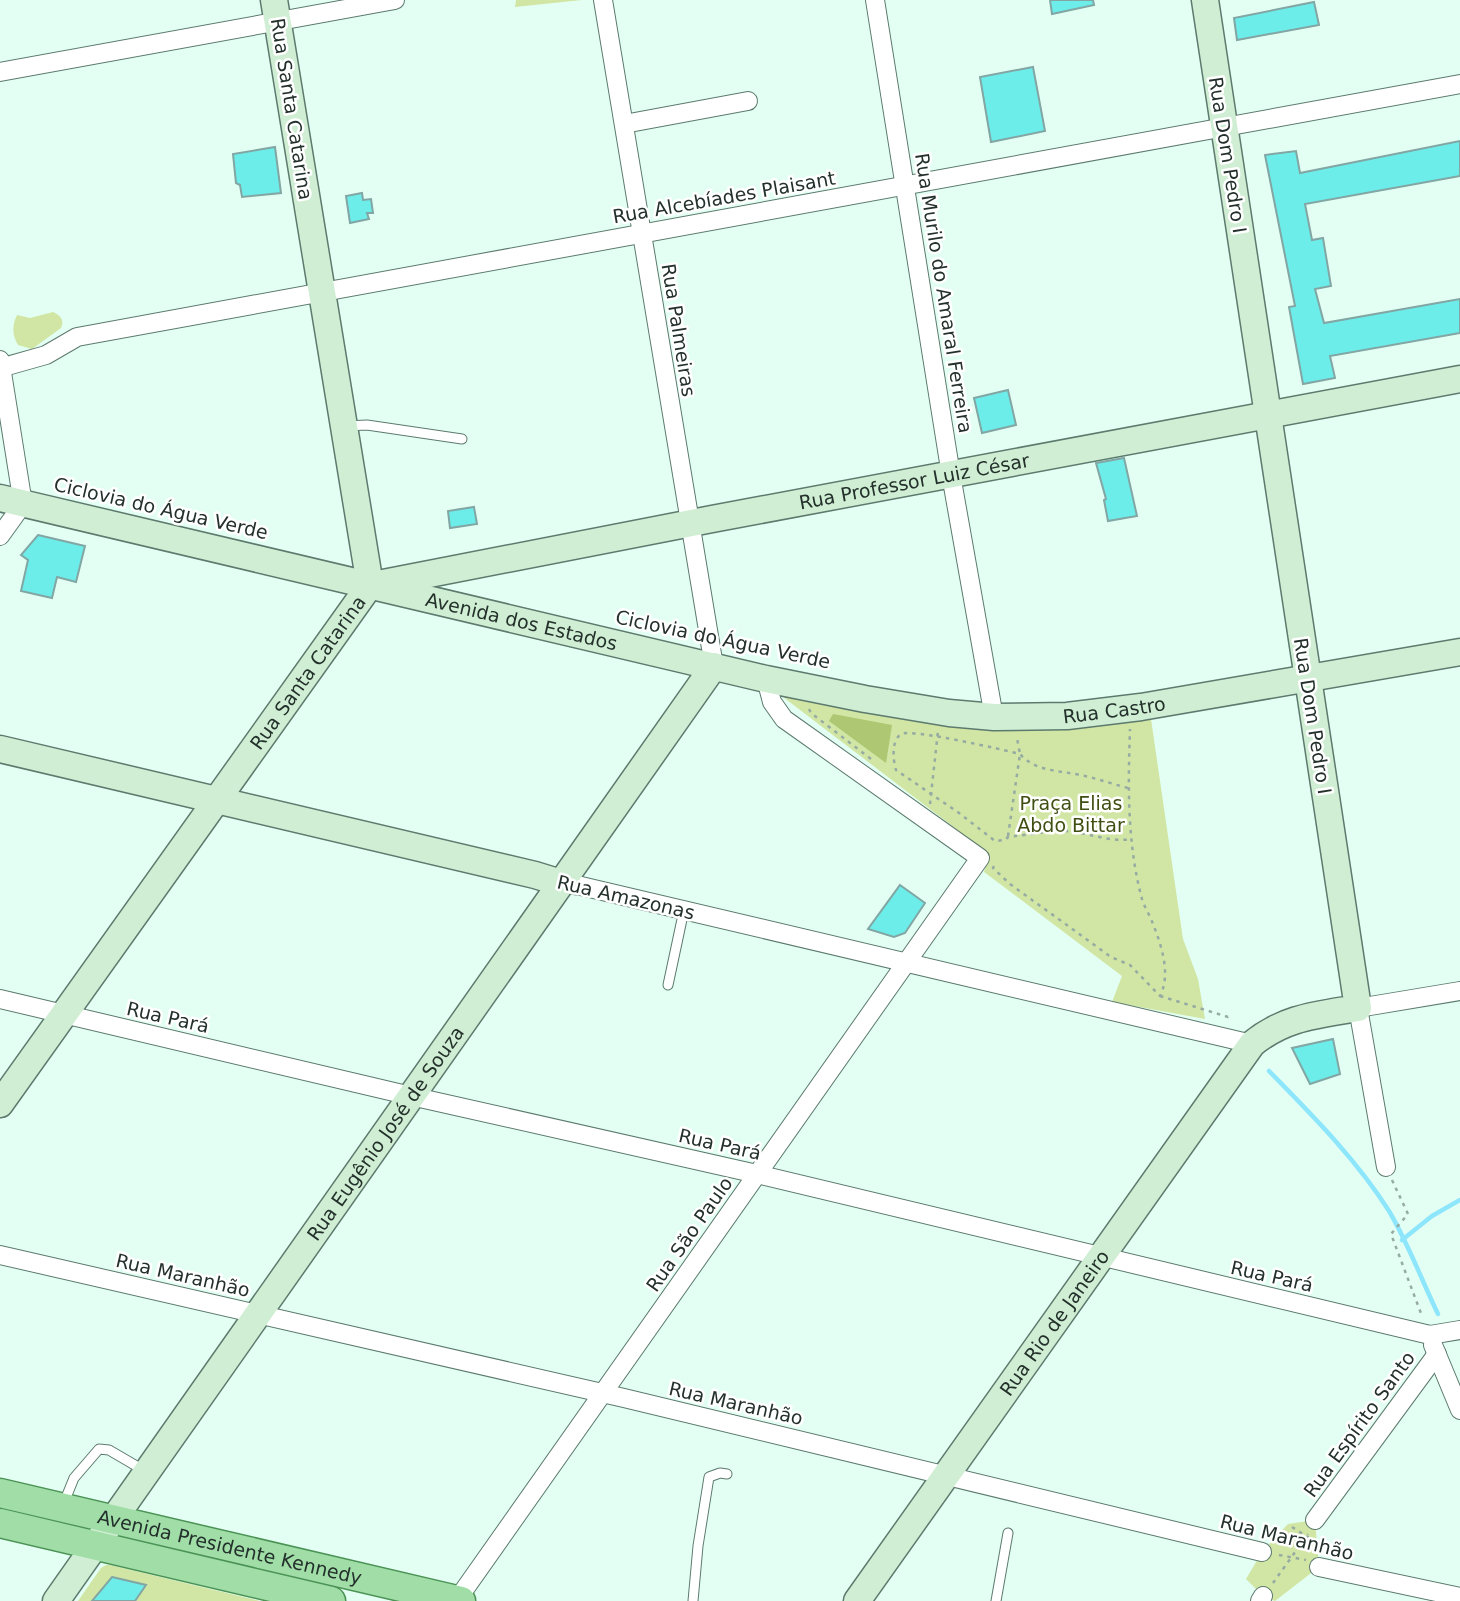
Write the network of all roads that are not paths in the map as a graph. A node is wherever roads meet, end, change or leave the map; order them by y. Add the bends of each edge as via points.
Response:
1 (395, 0) edge
2 (603, 0) edge
3 (875, 0) edge
4 (1205, 0) edge
5 (276, 11) edge
6 (0, 72) edge
7 (1460, 84) edge
8 (748, 102) dead end
9 (624, 124) junction
10 (1224, 127) junction
11 (906, 185) junction
12 (642, 233) junction
13 (323, 292) junction
14 (0, 365) edge
15 (1460, 380) edge
16 (1268, 415) junction
17 (345, 426) junction
18 (461, 439) dead end
19 (951, 475) junction
20 (12, 501) edge
21 (690, 523) junction
22 (0, 536) edge
23 (370, 585) junction
24 (1460, 652) edge
25 (714, 666) junction
26 (1308, 678) junction
27 (766, 679) junction
28 (994, 717) junction
29 (0, 749) edge
30 (215, 800) junction
31 (561, 883) junction
32 (684, 910) junction
33 (906, 963) junction
34 (668, 985) dead end
35 (1460, 991) edge
36 (0, 999) edge
37 (1358, 1008) junction
38 (64, 1014) junction
39 (1252, 1044) junction
40 (411, 1096) junction
41 (0, 1104) edge
42 (1386, 1167) road end
43 (757, 1174) junction
44 (0, 1255) edge
45 (1100, 1258) junction
46 (258, 1314) junction
47 (1460, 1330) edge
48 (1430, 1335) junction
49 (1437, 1354) junction
50 (602, 1393) junction
51 (1460, 1410) edge
52 (146, 1472) junction
53 (727, 1474) dead end
54 (946, 1475) junction
55 (0, 1493) edge
56 (62, 1507) junction
57 (113, 1519) junction
58 (1315, 1520) road end
59 (0, 1523) edge
60 (1008, 1534) dead end
61 (95, 1545) junction
62 (1262, 1552) road end
63 (1319, 1567) road end
64 (1460, 1597) edge
65 (55, 1601) edge
66 (331, 1601) edge
67 (459, 1601) edge
68 (693, 1601) edge
69 (857, 1601) edge
70 (996, 1601) edge

1 - 5 street
2 - 9 street, Rua Palmeiras
3 - 11 street, Rua Murilo do Amaral Ferreira
4 - 10 street, Rua Dom Pedro I
5 - 6 street
5 - 13 street, Rua Santa Catarina
7 - 10 street, Rua Alcebíades Plaisant
8 - 9 street
9 - 12 street, Rua Palmeiras
10 - 11 street, Rua Alcebíades Plaisant
10 - 16 street, Rua Dom Pedro I
11 - 12 street, Rua Alcebíades Plaisant
11 - 19 street, Rua Murilo do Amaral Ferreira
12 - 13 street, Rua Alcebíades Plaisant
12 - 21 street, Rua Palmeiras
13 - 14 street, Rua Alcebíades Plaisant via 77,338 27,362
13 - 17 street, Rua Santa Catarina
14 - 20 street
15 - 16 street, Rua Professor Luiz César
16 - 19 street, Rua Professor Luiz César
16 - 26 street, Rua Dom Pedro I
17 - 18 lane
17 - 23 street, Rua Santa Catarina
19 - 21 street, Rua Professor Luiz César
19 - 28 street, Rua Murilo do Amaral Ferreira
20 - 22 street
20 - 23 street, Avenida dos Estados
21 - 23 street, Rua Professor Luiz César
21 - 25 street, Rua Palmeiras
23 - 25 street, Avenida dos Estados
23 - 30 street, Rua Santa Catarina
24 - 26 street, Rua Castro
25 - 27 street, Avenida dos Estados
25 - 31 street, Rua Eugênio José de Souza
26 - 28 street, Rua Castro via 1104,712
26 - 37 street, Rua Dom Pedro I
27 - 28 street, Rua Castro via 909,707
27 - 33 street, Rua São Paulo via 772,702 784,719 990,855
29 - 30 street, Rua Amazonas
30 - 31 street, Rua Amazonas
30 - 38 street, Rua Santa Catarina
31 - 32 street, Rua Amazonas
31 - 40 street, Rua Eugênio José de Souza
32 - 33 street, Rua Amazonas
32 - 34 lane
33 - 39 street, Rua Amazonas
33 - 43 street, Rua São Paulo
35 - 37 street
36 - 38 street, Rua Pará
37 - 39 street via 1293,1020
37 - 42 street, Rua Dom Pedro I
38 - 40 street, Rua Pará
38 - 41 street, Rua Santa Catarina
39 - 45 street, Rua Rio de Janeiro
40 - 43 street, Rua Pará
40 - 46 street, Rua Eugênio José de Souza
43 - 45 street, Rua Pará
43 - 50 street, Rua São Paulo
44 - 46 street, Rua Maranhão
45 - 48 street, Rua Pará
45 - 54 street, Rua Rio de Janeiro
46 - 50 street, Rua Maranhão
46 - 52 street, Rua Eugênio José de Souza
47 - 48 street
48 - 49 street
49 - 51 street
49 - 58 street, Rua Espírito Santo
50 - 54 street, Rua Maranhão
50 - 67 street, Rua São Paulo
52 - 56 lane via 99,1449 74,1478
52 - 57 street, Rua Eugênio José de Souza
53 - 68 lane via 709,1477
54 - 62 street, Rua Maranhão
54 - 69 street, Rua Rio de Janeiro
55 - 56 main road, Avenida Presidente Kennedy
56 - 57 main road, Avenida Presidente Kennedy
57 - 61 street, Rua Eugênio José de Souza
57 - 67 main road, Avenida Presidente Kennedy
59 - 61 main road, Avenida Presidente Kennedy
60 - 70 lane
61 - 65 street, Rua Eugênio José de Souza
61 - 66 main road, Avenida Presidente Kennedy
63 - 64 street, Rua Maranhão

